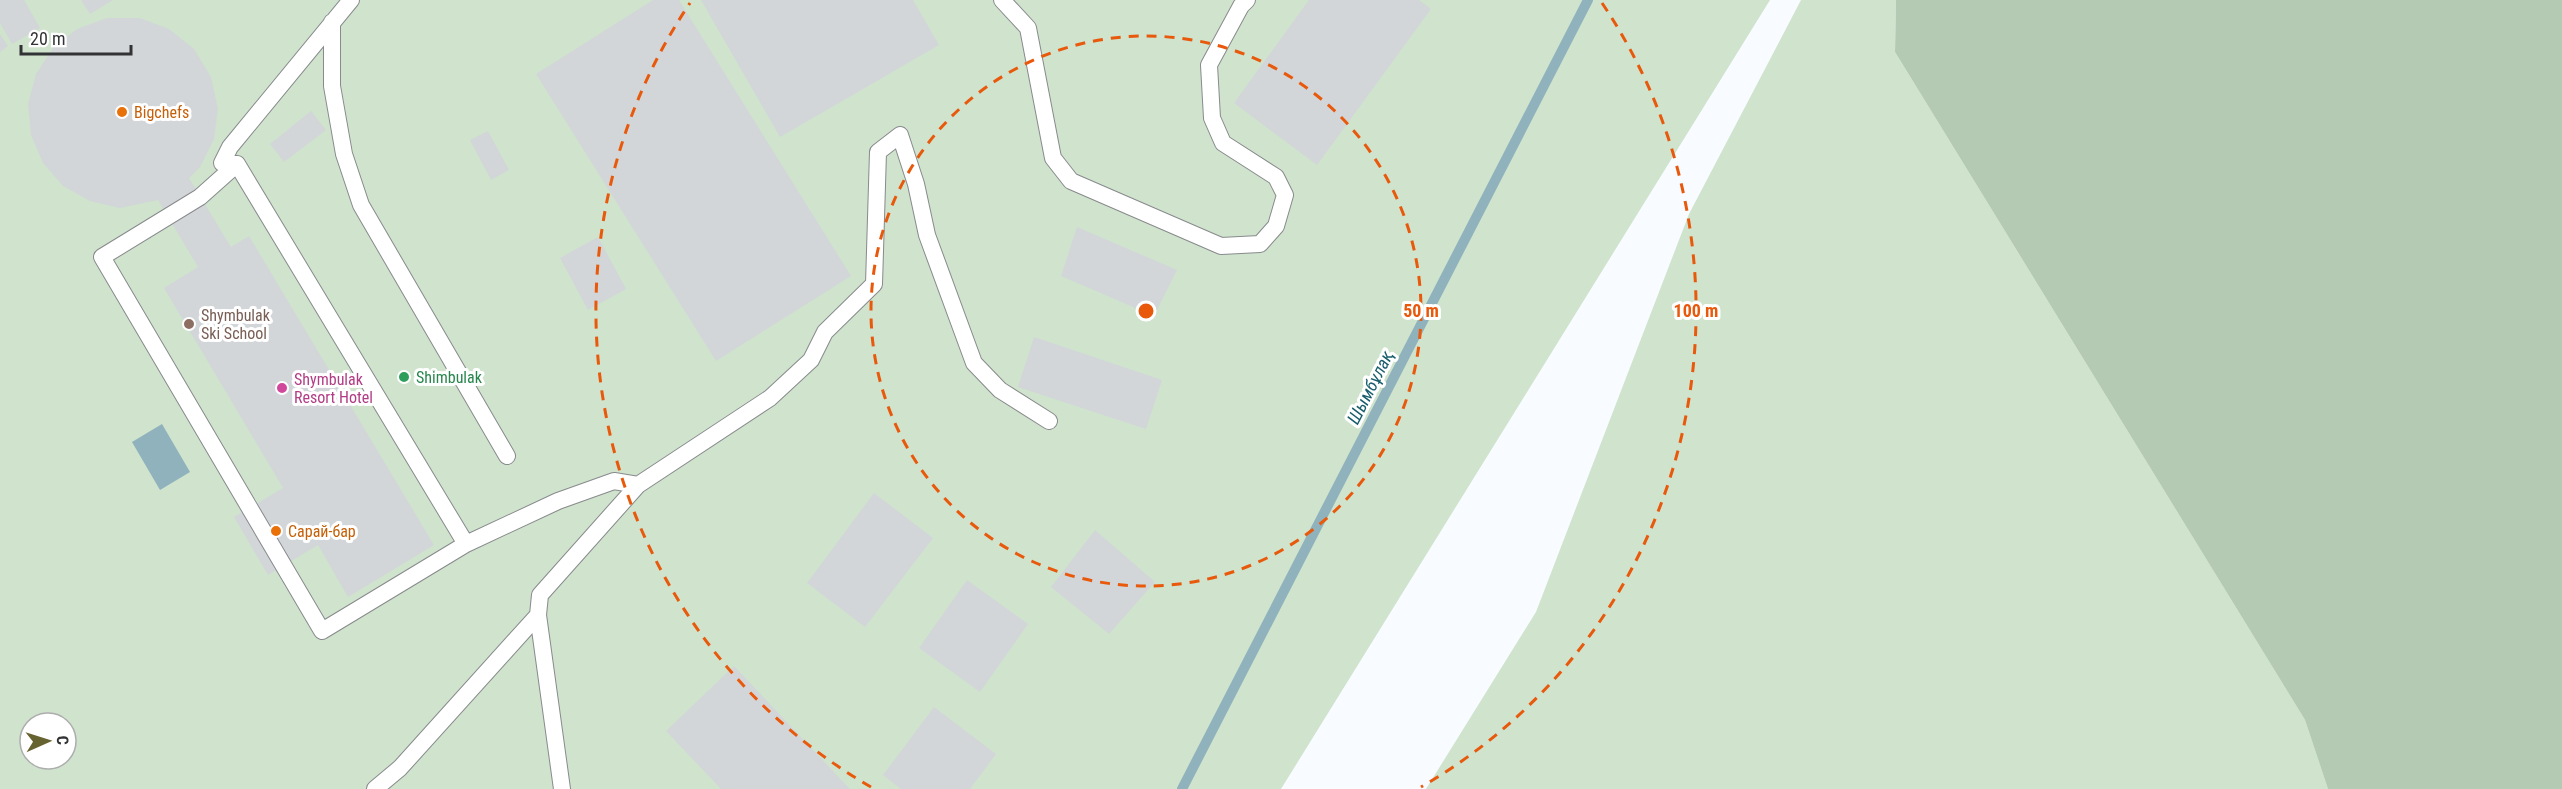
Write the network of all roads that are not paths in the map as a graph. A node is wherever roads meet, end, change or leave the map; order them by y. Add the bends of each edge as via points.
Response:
1 (351, 0) edge
2 (1002, 0) edge
3 (1247, 0) edge
4 (332, 22) junction
5 (237, 164) junction
6 (1049, 421) dead end
7 (507, 456) dead end
8 (638, 485) junction
9 (466, 544) junction
10 (538, 615) junction
11 (375, 789) edge
12 (562, 789) edge

1 - 4 lane
2 - 3 lane via 1028,28 1053,158 1071,181 1221,246 1260,244 1276,226 1286,195 1276,177 1223,143 1212,118 1209,65
4 - 5 lane via 230,147 222,163
4 - 7 lane via 332,86 344,154 361,205
5 - 9 lane
5 - 9 lane via 200,198 102,257 321,631
6 - 8 lane via 1000,390 974,363 927,235 900,135 878,152 874,284 825,332 812,360 770,398
8 - 9 lane via 614,481 558,501
8 - 10 lane via 540,595
10 - 11 lane via 400,768
10 - 12 lane

